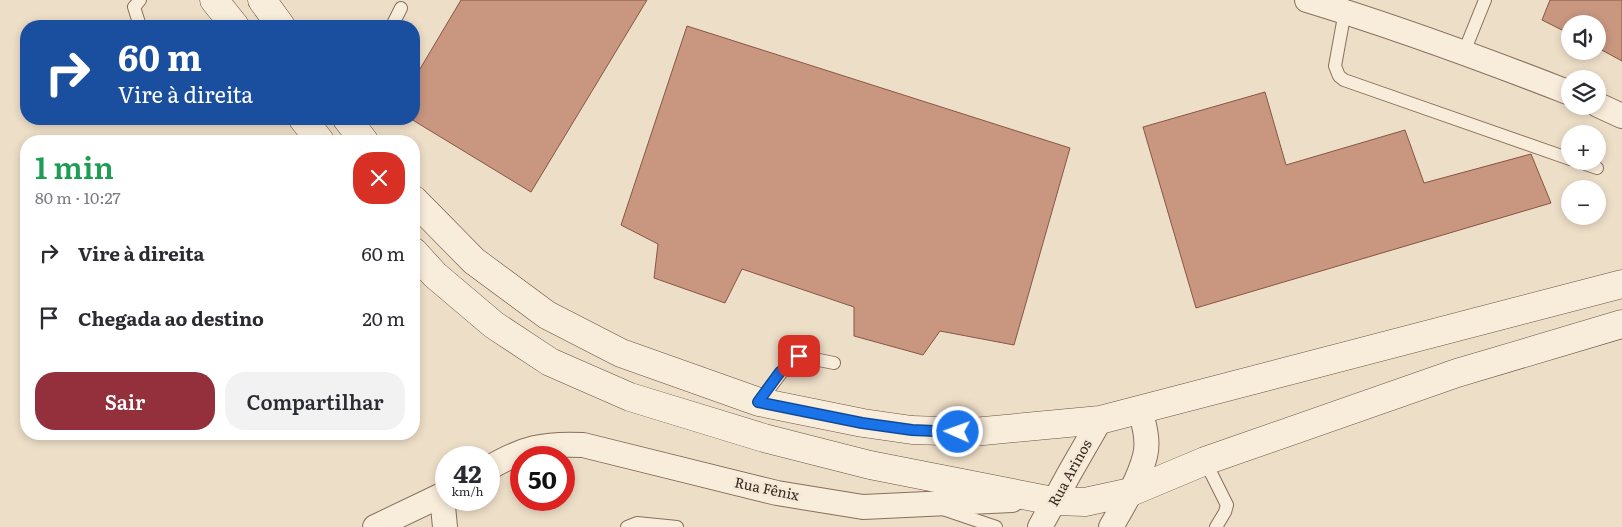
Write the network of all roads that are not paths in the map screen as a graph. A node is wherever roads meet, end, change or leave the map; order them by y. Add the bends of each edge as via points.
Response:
1 (140, 0) edge
2 (214, 0) edge
3 (262, 0) edge
4 (1307, 0) edge
5 (1485, 0) edge
6 (401, 8) dead end
7 (1345, 11) junction
8 (138, 20) edge
9 (229, 20) edge
10 (277, 20) edge
11 (395, 20) edge
12 (1464, 52) junction
13 (1561, 90) edge
14 (1606, 109) edge
15 (1622, 116) edge
16 (308, 125) edge
17 (315, 135) edge
18 (1561, 156) edge
19 (420, 206) edge
20 (420, 259) edge
21 (1622, 284) edge
22 (1622, 324) edge
23 (834, 363) dead end
24 (758, 402) junction
25 (1140, 410) junction
26 (1100, 420) junction
27 (1205, 461) junction
28 (500, 462) edge
29 (1131, 492) junction
30 (435, 499) edge
31 (1054, 501) junction
32 (929, 504) junction
33 (444, 511) edge
34 (376, 527) edge
35 (445, 527) edge
36 (627, 527) edge
37 (677, 527) edge
38 (996, 527) edge
39 (1040, 527) edge
40 (1111, 527) edge
41 (1216, 527) edge

1 - 8 lane via 134,8
2 - 9 main road
3 - 10 main road
4 - 7 street
5 - 12 lane
6 - 11 lane
7 - 12 street
7 - 18 lane via 1335,66 1344,80
12 - 13 street
14 - 15 street
16 - 17 main road
19 - 24 main road via 474,261 547,315 621,353
20 - 31 main road via 494,325 550,362 630,397 764,438 870,465
21 - 25 main road
22 - 27 main road via 1457,373
23 - 24 lane via 799,356 780,372
24 - 26 main road via 912,430 973,432
25 - 26 main road
25 - 29 street via 1146,432 1146,455
26 - 31 street, Rua Arinos
27 - 29 main road
27 - 41 lane via 1227,504 1226,512
28 - 32 street, Rua Fênix via 540,446 583,445 777,493 863,507
29 - 31 main road via 1085,502
29 - 40 street
30 - 34 street
31 - 32 street, Rua Fênix
31 - 39 street, Rua Arinos
32 - 38 lane
33 - 35 street
36 - 37 lane via 637,523

